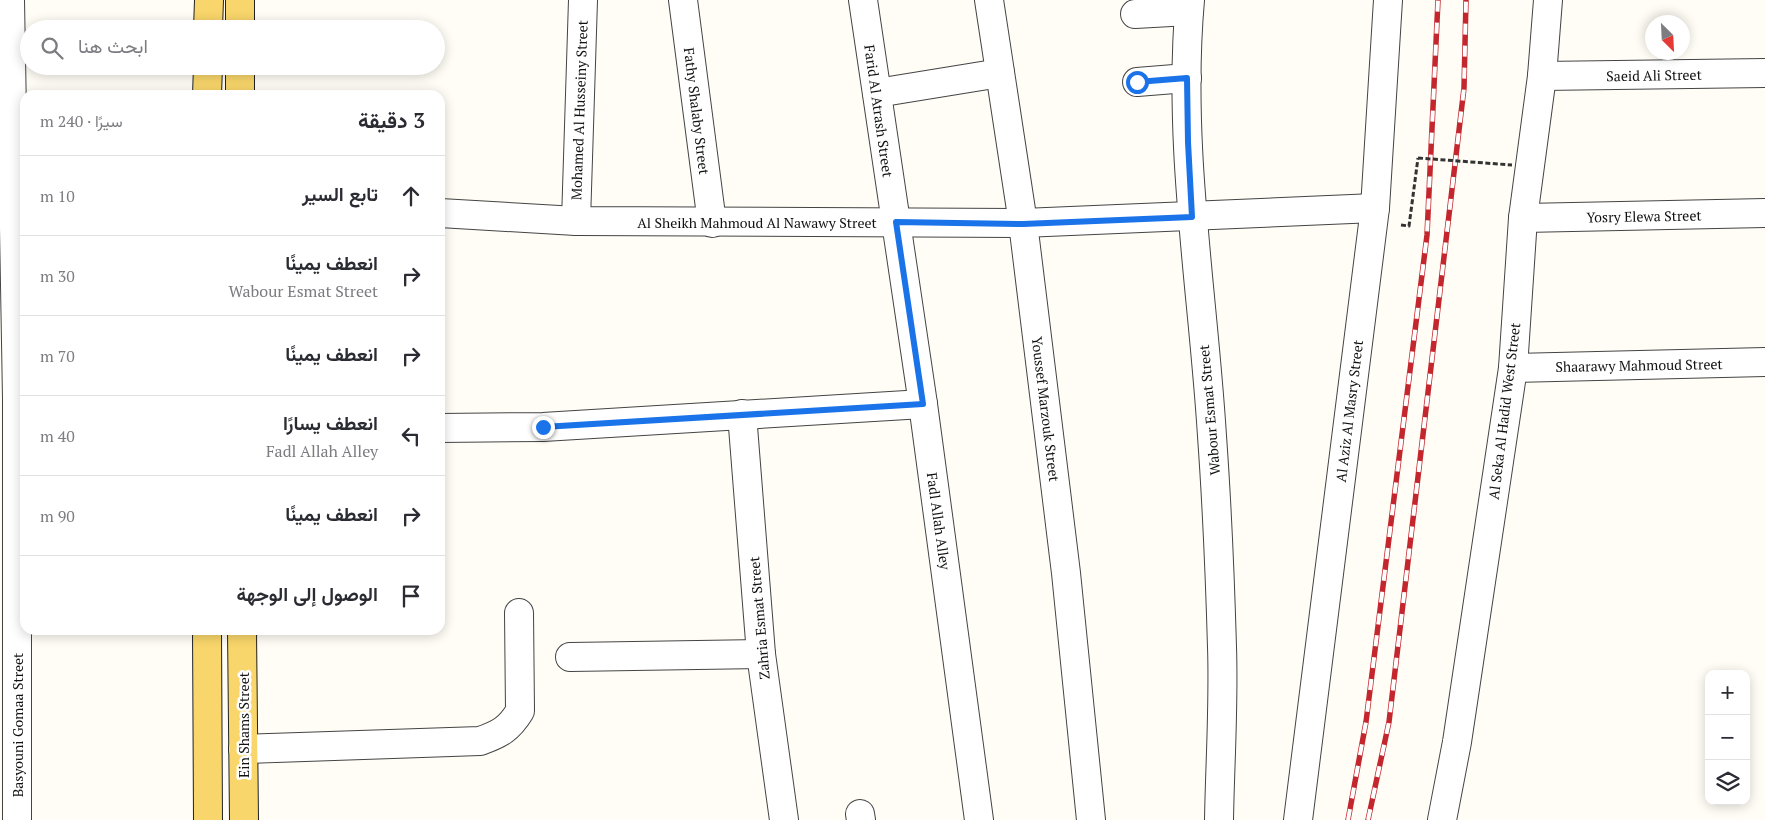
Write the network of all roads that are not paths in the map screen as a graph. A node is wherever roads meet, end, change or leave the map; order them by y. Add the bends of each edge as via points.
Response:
1 (10, 0) edge
2 (208, 0) edge
3 (240, 0) edge
4 (583, 0) edge
5 (683, 0) edge
6 (863, 0) edge
7 (989, 0) edge
8 (1388, 0) edge
9 (1548, 0) edge
10 (1190, 5) edge
11 (1136, 14) dead end
12 (208, 20) edge
13 (240, 20) edge
14 (1000, 72) junction
15 (1765, 73) edge
16 (208, 75) edge
17 (240, 75) edge
18 (1542, 76) junction
19 (1187, 78) junction
20 (1137, 82) dead end
21 (207, 90) edge
22 (240, 90) edge
23 (877, 93) junction
24 (1375, 208) junction
25 (445, 213) edge
26 (1765, 213) edge
27 (7, 216) edge
28 (1192, 217) junction
29 (1523, 218) junction
30 (576, 221) junction
31 (896, 222) junction
32 (712, 223) junction
33 (1023, 224) junction
34 (1765, 362) edge
35 (1513, 368) junction
36 (14, 399) edge
37 (923, 404) junction
38 (742, 414) junction
39 (445, 428) edge
40 (519, 613) dead end
41 (207, 635) edge
42 (242, 635) edge
43 (761, 654) junction
44 (570, 657) dead end
45 (244, 749) junction
46 (17, 820) edge
47 (208, 820) edge
48 (244, 820) edge
49 (784, 820) edge
50 (980, 820) edge
51 (1091, 820) edge
52 (1219, 820) edge
53 (1298, 820) edge
54 (1442, 820) edge

1 - 27 street, Basyouni Gomaa Street
2 - 12 main road
3 - 13 main road
4 - 30 street, Mohamed Al Husseiny Street
5 - 32 street, Fathy Shalaby Street
6 - 23 street, Farid Al Atrash Street
7 - 14 street, Youssef Marzouk Street
8 - 24 street, Al Aziz Al Masry Street
9 - 18 street, Al Seka Al Hadid West Street
10 - 11 street
10 - 19 street, Wabour Esmat Street
14 - 23 street
14 - 33 street, Youssef Marzouk Street
15 - 18 street, Saeid Ali Street
16 - 21 main road
17 - 22 main road
18 - 29 street, Al Seka Al Hadid West Street
19 - 20 street
19 - 28 street, Wabour Esmat Street
23 - 31 street, Farid Al Atrash Street
24 - 28 street, Al Sheikh Mahmoud Al Nawawy Street
24 - 53 street, Al Aziz Al Masry Street
25 - 30 street, Al Sheikh Mahmoud Al Nawawy Street
26 - 29 street, Yosry Elewa Street
27 - 36 street, Basyouni Gomaa Street
28 - 33 street, Al Sheikh Mahmoud Al Nawawy Street
28 - 52 street, Wabour Esmat Street via 1212,435 1223,648
29 - 35 street, Al Seka Al Hadid West Street
30 - 32 street, Al Sheikh Mahmoud Al Nawawy Street
31 - 32 street, Al Sheikh Mahmoud Al Nawawy Street
31 - 33 street, Al Sheikh Mahmoud Al Nawawy Street
31 - 37 street, Fadl Allah Alley
33 - 51 street, Youssef Marzouk Street via 1066,573
34 - 35 street, Shaarawy Mahmoud Street
35 - 54 street, Al Seka Al Hadid West Street via 1457,742
36 - 46 street, Basyouni Gomaa Street
37 - 38 street
37 - 50 street, Fadl Allah Alley
38 - 39 street via 543,427
38 - 43 street, Zahria Esmat Street
40 - 45 street via 520,710 512,724 497,735 480,741
41 - 47 main road
42 - 45 main road, Ein Shams Street
43 - 44 street
43 - 49 street, Zahria Esmat Street
45 - 48 main road, Ein Shams Street

